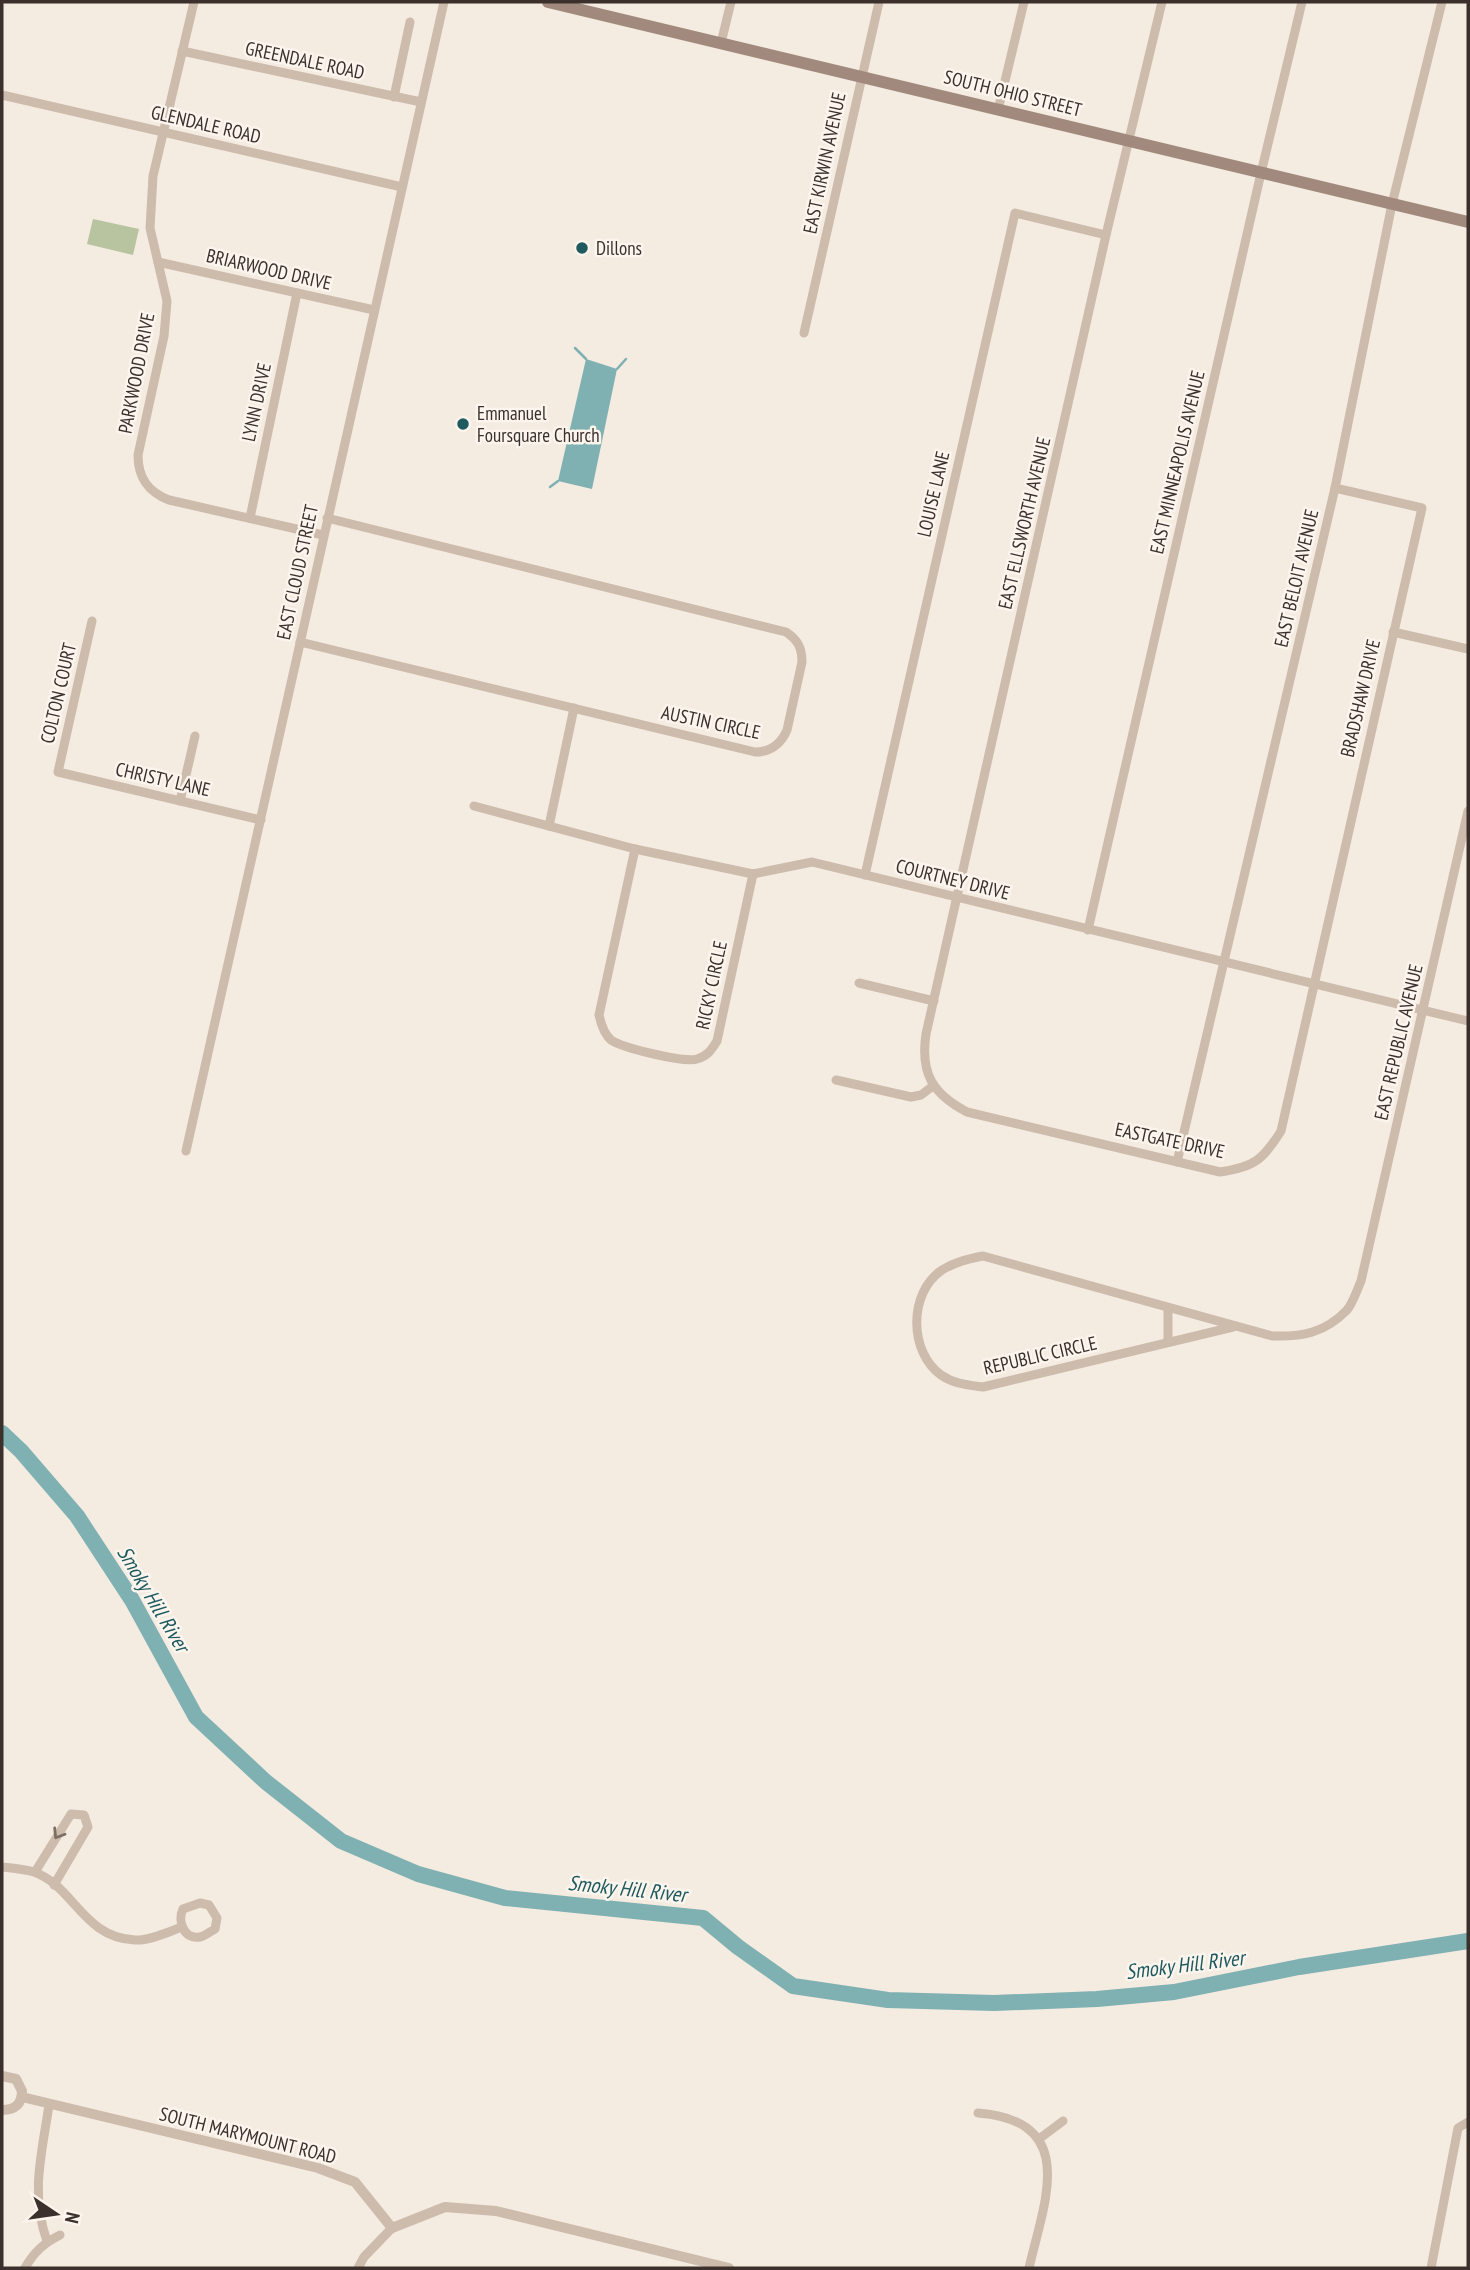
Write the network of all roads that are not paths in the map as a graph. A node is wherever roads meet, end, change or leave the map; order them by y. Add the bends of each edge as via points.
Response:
1 (194, 2) edge
2 (444, 2) edge
3 (548, 2) edge
4 (731, 2) edge
5 (879, 2) edge
6 (1024, 2) edge
7 (1162, 2) edge
8 (1302, 2) edge
9 (1441, 2) edge
10 (410, 22) dead end
11 (721, 43) junction
12 (182, 51) junction
13 (861, 77) junction
14 (2, 95) edge
15 (394, 97) junction
16 (421, 102) junction
17 (998, 110) junction
18 (163, 132) junction
19 (1128, 141) junction
20 (1261, 173) junction
21 (402, 187) junction
22 (1392, 204) junction
23 (1468, 222) edge
24 (1106, 235) junction
25 (158, 262) junction
26 (297, 293) junction
27 (374, 310) junction
28 (804, 332) dead end
29 (1335, 488) junction
30 (250, 518) junction
31 (327, 519) junction
32 (323, 535) junction
33 (92, 621) dead end
34 (1393, 632) junction
35 (300, 642) junction
36 (1468, 649) edge
37 (573, 708) junction
38 (195, 736) dead end
39 (58, 772) joint
40 (180, 801) junction
41 (474, 806) dead end
42 (1468, 811) edge
43 (261, 820) junction
44 (549, 826) junction
45 (635, 849) junction
46 (753, 874) junction
47 (865, 875) junction
48 (958, 899) junction
49 (1088, 930) junction
50 (1223, 962) junction
51 (859, 983) dead end
52 (1314, 983) junction
53 (934, 1001) junction
54 (1424, 1011) junction
55 (1468, 1021) edge
56 (836, 1080) dead end
57 (933, 1086) junction
58 (186, 1150) dead end
59 (1177, 1162) junction
60 (1361, 1280) joint
61 (1168, 1308) junction
62 (1233, 1327) junction
63 (1168, 1342) junction
64 (2, 1867) edge
65 (35, 1872) junction
66 (54, 1885) junction
67 (182, 1927) junction
68 (2, 2071) edge
69 (2, 2076) edge
70 (22, 2097) junction
71 (49, 2105) junction
72 (2, 2110) edge
73 (978, 2113) dead end
74 (1063, 2121) dead end
75 (1468, 2122) edge
76 (1039, 2139) junction
77 (392, 2228) junction
78 (60, 2235) dead end
79 (47, 2242) junction
80 (25, 2268) edge
81 (358, 2268) edge
82 (729, 2268) edge
83 (1029, 2268) edge
84 (1431, 2268) edge

1 - 12 street, PARKWOOD DRIVE
2 - 16 street, EAST CLOUD STREET
3 - 11 main road, SOUTH OHIO STREET
4 - 11 street
5 - 13 street, EAST KIRWIN AVENUE
6 - 17 street
7 - 19 street, EAST ELLSWORTH AVENUE
8 - 20 street, EAST MINNEAPOLIS AVENUE
9 - 22 street, EAST BELOIT AVENUE
10 - 15 street
11 - 13 main road, SOUTH OHIO STREET
12 - 15 street, GREENDALE ROAD
12 - 18 street, PARKWOOD DRIVE
13 - 17 main road, SOUTH OHIO STREET
13 - 28 street, EAST KIRWIN AVENUE
14 - 18 street, GLENDALE ROAD
15 - 16 street, GREENDALE ROAD
16 - 21 street, EAST CLOUD STREET
17 - 19 main road, SOUTH OHIO STREET
18 - 21 street, GLENDALE ROAD
18 - 25 street, PARKWOOD DRIVE via 153,176 150,228
19 - 20 main road, SOUTH OHIO STREET
19 - 24 street, EAST ELLSWORTH AVENUE
20 - 22 main road, SOUTH OHIO STREET
20 - 49 street, EAST MINNEAPOLIS AVENUE
21 - 27 street, EAST CLOUD STREET
22 - 23 main road, SOUTH OHIO STREET
22 - 29 street, EAST BELOIT AVENUE
24 - 47 street, LOUISE LANE via 1015,213
24 - 48 street, EAST ELLSWORTH AVENUE
25 - 26 street, BRIARWOOD DRIVE
25 - 30 street, PARKWOOD DRIVE via 167,301 164,336 138,455 142,478 154,493 169,500
26 - 27 street, BRIARWOOD DRIVE
26 - 30 street, LYNN DRIVE
27 - 31 street, EAST CLOUD STREET
29 - 34 street, BRADSHAW DRIVE via 1422,508
29 - 50 street, EAST BELOIT AVENUE
30 - 32 street, PARKWOOD DRIVE
31 - 32 street, EAST CLOUD STREET
31 - 37 street, AUSTIN CIRCLE via 776,628 792,636 802,651 787,730 783,740 764,752
32 - 35 street, EAST CLOUD STREET
33 - 39 street, COLTON COURT
34 - 36 street
34 - 52 street, BRADSHAW DRIVE
35 - 37 street, AUSTIN CIRCLE
35 - 43 street, EAST CLOUD STREET
37 - 44 street
38 - 40 street
39 - 40 street, CHRISTY LANE
40 - 43 street, CHRISTY LANE
41 - 44 street, COURTNEY DRIVE
42 - 54 street, EAST REPUBLIC AVENUE
43 - 58 street, EAST CLOUD STREET
44 - 45 street, COURTNEY DRIVE
45 - 46 street, COURTNEY DRIVE
45 - 46 street, RICKY CIRCLE via 599,1016 610,1039 683,1060 702,1057 717,1041
46 - 47 street, COURTNEY DRIVE via 812,862
47 - 48 street, COURTNEY DRIVE
48 - 49 street, COURTNEY DRIVE
48 - 53 street, EAST ELLSWORTH AVENUE
49 - 50 street, COURTNEY DRIVE
50 - 52 street, COURTNEY DRIVE
50 - 59 street, EAST BELOIT AVENUE
51 - 53 street
52 - 54 street, COURTNEY DRIVE
52 - 59 street, EASTGATE DRIVE via 1281,1131 1266,1155 1240,1169 1220,1172
53 - 57 street, EAST ELLSWORTH AVENUE via 923,1052
54 - 55 street, COURTNEY DRIVE
54 - 60 street, EAST REPUBLIC AVENUE
56 - 57 street via 911,1097
57 - 59 street, EASTGATE DRIVE via 948,1102 968,1112
60 - 62 street, REPUBLIC CIRCLE via 1348,1309 1324,1328 1299,1337
61 - 62 street, REPUBLIC CIRCLE
61 - 63 street
61 - 63 street, REPUBLIC CIRCLE via 983,1256 961,1260 939,1272 925,1290 917,1313 917,1336 924,1356 940,1374 983,1387
62 - 63 street, REPUBLIC CIRCLE
64 - 65 street
65 - 66 street
66 -> 65 street via 88,1827 84,1815 71,1814
66 - 67 street via 96,1927 115,1937 138,1941
67 - 67 street via 190,1936 199,1937 215,1929 217,1918 209,1905 200,1903 183,1909
68 - 69 street
69 - 70 street via 16,2079
70 - 71 street, SOUTH MARYMOUNT ROAD
70 - 72 street via 15,2108
71 - 77 street, SOUTH MARYMOUNT ROAD via 318,2168 355,2182
71 - 79 street via 37,2196
73 - 76 street via 1025,2125
74 - 76 street
75 - 84 street via 1458,2128
76 - 83 street via 1045,2148 1049,2182
77 - 81 street
77 - 82 street via 444,2207 496,2211
78 - 79 street
79 - 80 street

